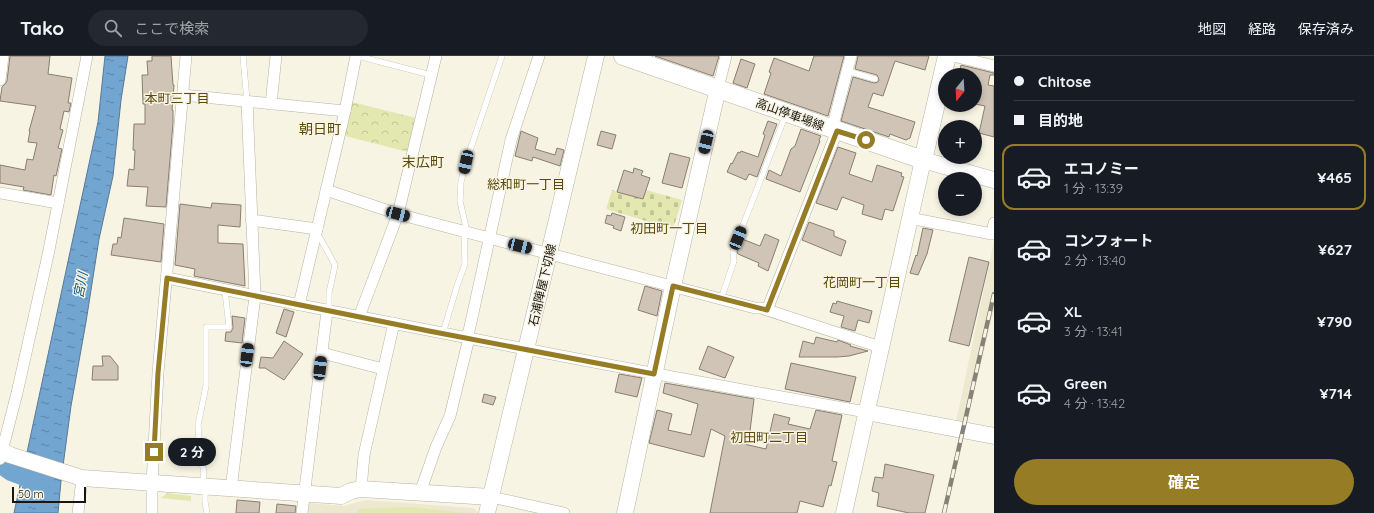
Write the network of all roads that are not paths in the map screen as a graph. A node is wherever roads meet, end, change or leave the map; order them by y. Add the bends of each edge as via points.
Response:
1 (3, 56) edge
2 (87, 56) edge
3 (186, 56) edge
4 (243, 56) edge
5 (276, 56) edge
6 (357, 56) edge
7 (436, 56) edge
8 (502, 56) edge
9 (539, 56) edge
10 (596, 56) edge
11 (623, 56) edge
12 (726, 56) edge
13 (850, 56) edge
14 (947, 56) edge
15 (953, 56) edge
16 (994, 66) edge
17 (847, 70) junction
18 (431, 75) junction
19 (875, 79) dead end
20 (0, 80) edge
21 (718, 88) junction
22 (183, 95) junction
23 (247, 100) junction
24 (271, 104) junction
25 (345, 111) junction
26 (784, 119) dead end
27 (834, 130) junction
28 (923, 160) junction
29 (994, 180) edge
30 (326, 190) junction
31 (0, 193) edge
32 (58, 203) junction
33 (398, 214) junction
34 (909, 218) junction
35 (251, 220) junction
36 (994, 223) edge
37 (466, 232) junction
38 (316, 233) junction
39 (490, 238) junction
40 (550, 253) junction
41 (167, 278) junction
42 (673, 286) junction
43 (225, 290) junction
44 (255, 296) junction
45 (721, 299) junction
46 (299, 305) junction
47 (767, 310) junction
48 (328, 311) junction
49 (359, 317) junction
50 (394, 323) junction
51 (443, 333) junction
52 (468, 338) junction
53 (880, 348) junction
54 (527, 349) junction
55 (322, 352) junction
56 (383, 369) junction
57 (654, 374) junction
58 (866, 412) junction
59 (994, 436) edge
60 (3, 455) edge
61 (79, 477) junction
62 (152, 483) junction
63 (231, 489) junction
64 (361, 489) junction
65 (204, 490) junction
66 (420, 493) junction
67 (304, 494) junction
68 (491, 497) junction
69 (78, 513) edge
70 (152, 513) edge
71 (206, 513) edge
72 (302, 513) edge
73 (487, 513) edge
74 (564, 513) edge
75 (624, 513) edge
76 (844, 513) edge

1 - 20 street
2 - 32 street
3 - 22 street
4 - 23 lane
5 - 24 street
6 - 18 lane
6 - 25 street
7 - 18 street
8 - 37 lane via 461,182 460,201
9 - 39 street via 511,140
10 - 40 street, 石浦陣屋下切線
11 - 21 main road, 高山停車場線
12 - 21 street
13 - 17 street
14 - 28 main road
15 - 16 street
17 - 19 lane
17 - 27 street
18 - 33 street
21 - 27 main road, 高山停車場線
21 - 42 street
22 - 23 street
22 - 41 street
23 - 24 street
23 - 35 street
24 - 25 street
25 - 30 street
26 - 45 lane via 733,251 734,261
27 - 28 main road, 高山停車場線
27 - 47 street
28 - 29 street
28 - 34 street
30 - 33 street
30 - 38 street
31 - 32 street
32 - 60 street
33 - 37 street
33 - 49 street
34 - 36 street via 992,234
34 - 53 street
35 - 38 street
35 - 44 street
37 - 39 street
37 - 51 lane via 465,264
38 - 46 street
38 - 48 lane via 335,265 328,293
39 - 40 street
39 - 52 street
40 - 42 street
40 - 54 street, 石浦陣屋下切線
41 - 43 street
41 - 62 street via 158,373
42 - 45 street
42 - 57 street
43 - 44 street
43 - 65 lane via 229,327 206,327 206,386 198,425
44 - 46 street
44 - 63 street
45 - 47 street
46 - 48 street
47 - 53 street
48 - 49 street
48 - 55 street
49 - 50 street
50 - 51 street
50 - 56 street
51 - 52 street
52 - 54 street
52 - 66 street via 450,416
53 - 58 street
54 - 57 street
54 - 68 street, 石浦陣屋下切線
55 - 56 street
55 - 67 street
56 - 64 street via 364,455
57 - 58 street
57 - 75 street
58 - 59 street
58 - 76 street
60 - 61 street
61 - 62 street
61 - 69 street
62 - 65 street
62 - 70 street
63 - 65 street
63 - 67 street
64 - 66 street
64 - 67 street via 341,496
65 - 71 lane
66 - 68 street
67 - 72 street
68 - 73 street, 石浦陣屋下切線
68 - 74 street

